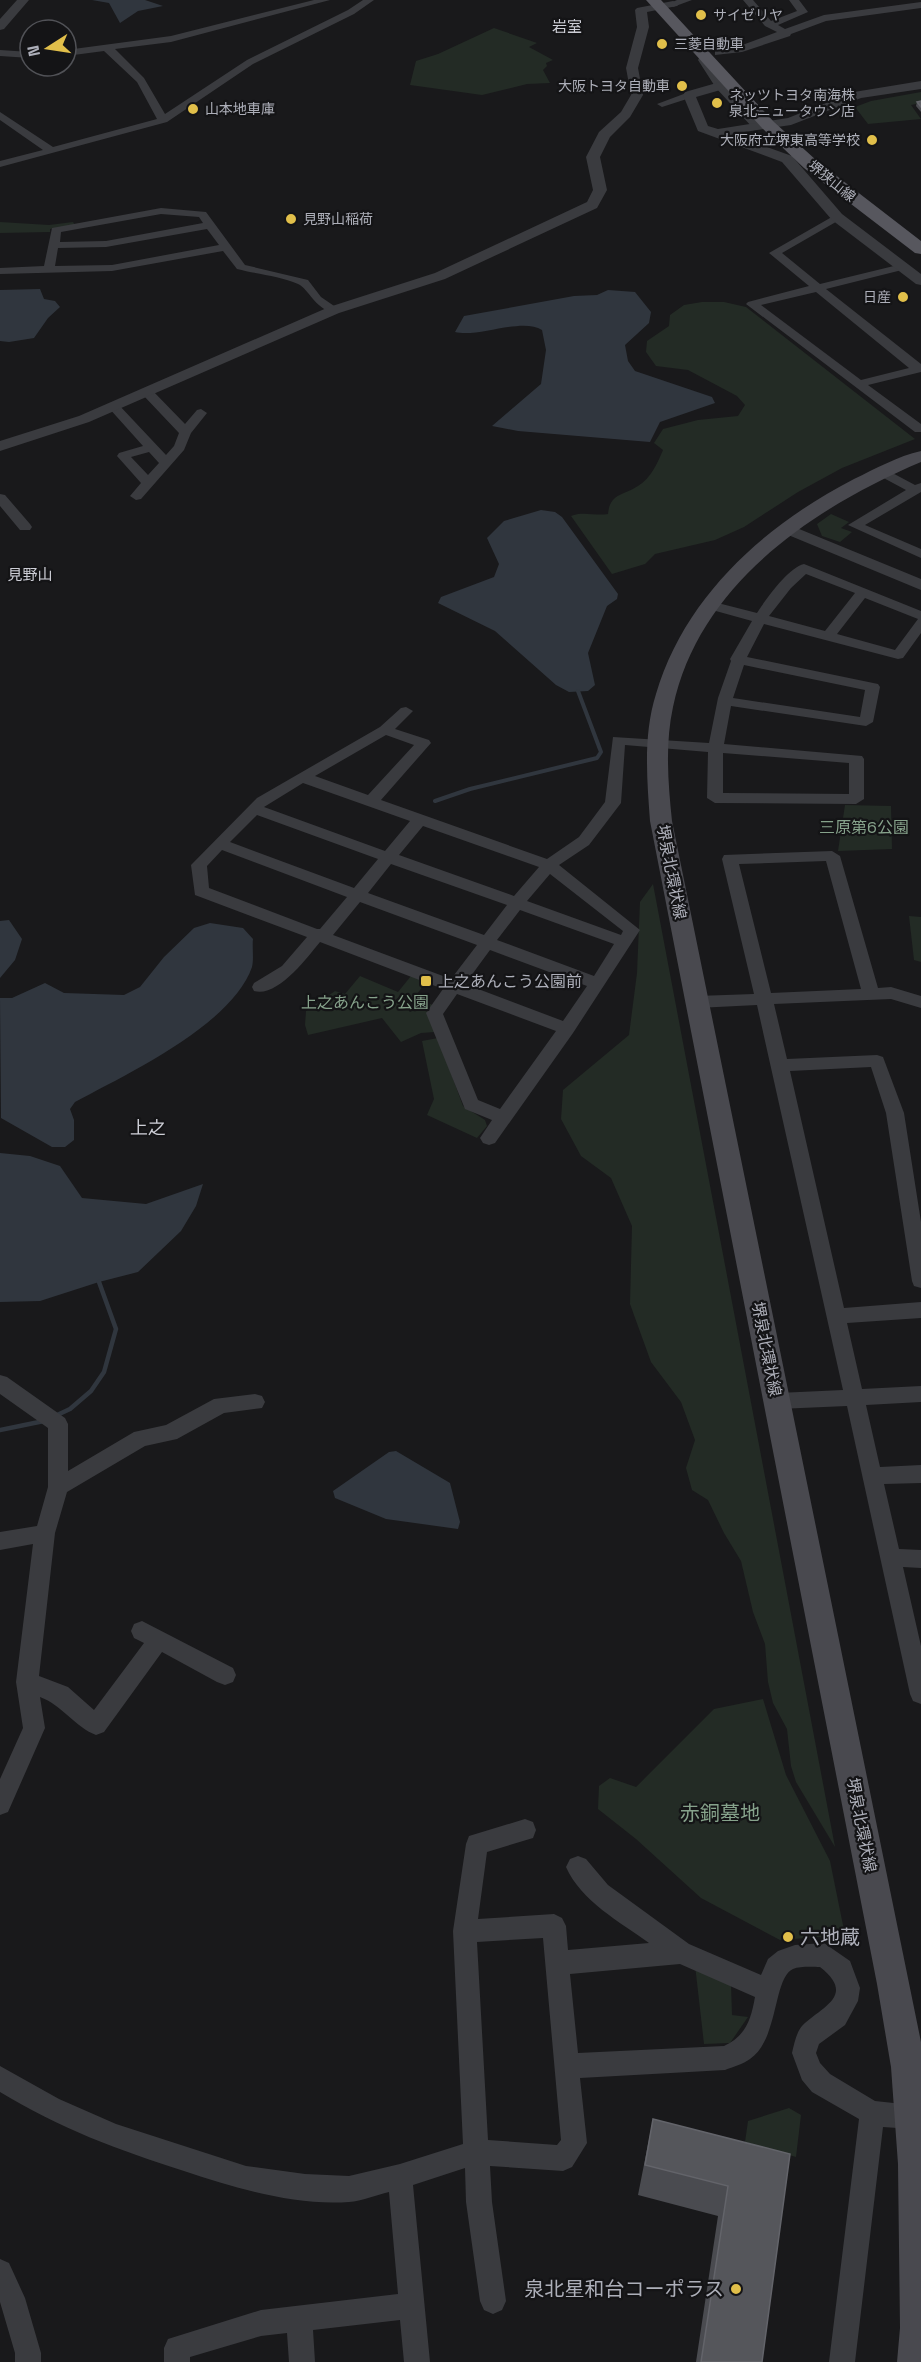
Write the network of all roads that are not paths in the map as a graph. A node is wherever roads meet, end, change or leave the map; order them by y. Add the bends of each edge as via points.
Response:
1 (23, 0) edge
2 (325, 0) edge
3 (369, 0) edge
4 (748, 0) edge
5 (757, 0) edge
6 (794, 0) edge
7 (668, 2) edge
8 (921, 5) edge
9 (770, 25) junction
10 (0, 26) edge
11 (787, 34) junction
12 (107, 48) junction
13 (0, 52) edge
14 (78, 52) edge
15 (18, 54) edge
16 (712, 54) junction
17 (921, 85) edge
18 (720, 86) junction
19 (689, 95) junction
20 (662, 104) dead end
21 (0, 115) edge
22 (163, 120) junction
23 (769, 125) junction
24 (720, 134) junction
25 (50, 150) junction
26 (819, 163) junction
27 (0, 164) edge
28 (892, 206) dead end
29 (837, 217) junction
30 (210, 225) junction
31 (921, 237) edge
32 (54, 245) junction
33 (226, 247) junction
34 (921, 249) edge
35 (921, 263) edge
36 (902, 267) junction
37 (50, 270) junction
38 (0, 271) edge
39 (921, 281) edge
40 (817, 288) junction
41 (334, 310) junction
42 (919, 368) edge
43 (859, 384) junction
44 (147, 392) junction
45 (114, 407) junction
46 (201, 412) dead end
47 (921, 428) edge
48 (185, 432) junction
49 (0, 446) edge
50 (152, 447) junction
51 (921, 456) edge
52 (165, 462) junction
53 (883, 471) junction
54 (148, 483) junction
55 (917, 488) edge
56 (136, 496) dead end
57 (0, 498) edge
58 (25, 527) dead end
59 (787, 529) junction
60 (921, 537) edge
61 (905, 548) junction
62 (921, 554) edge
63 (921, 585) edge
64 (863, 592) junction
65 (710, 606) junction
66 (921, 616) edge
67 (762, 620) junction
68 (921, 623) edge
69 (828, 636) junction
70 (737, 659) junction
71 (725, 701) junction
72 (406, 711) dead end
73 (385, 730) junction
74 (659, 743) junction
75 (716, 747) junction
76 (302, 777) junction
77 (371, 801) junction
78 (254, 809) junction
79 (421, 819) junction
80 (220, 844) junction
81 (390, 858) junction
82 (549, 865) junction
83 (358, 895) junction
84 (516, 904) junction
85 (320, 935) junction
86 (487, 942) junction
87 (625, 942) junction
88 (597, 983) junction
89 (456, 986) junction
90 (260, 987) dead end
91 (871, 993) junction
92 (763, 998) junction
93 (697, 1002) junction
94 (921, 1002) edge
95 (567, 1029) junction
96 (780, 1065) junction
97 (504, 1118) junction
98 (489, 1138) dead end
99 (921, 1281) edge
100 (921, 1310) edge
101 (836, 1316) junction
102 (0, 1383) edge
103 (921, 1394) edge
104 (854, 1397) junction
105 (778, 1401) junction
106 (255, 1402) dead end
107 (921, 1474) edge
108 (873, 1476) junction
109 (58, 1487) junction
110 (45, 1533) junction
111 (0, 1541) edge
112 (890, 1558) junction
113 (921, 1559) edge
114 (916, 1646) edge
115 (225, 1675) dead end
116 (27, 1683) junction
117 (921, 1694) edge
118 (0, 1804) edge
119 (525, 1830) dead end
120 (578, 1867) dead end
121 (465, 1931) junction
122 (681, 1952) junction
123 (557, 1963) junction
124 (770, 1991) junction
125 (567, 2066) junction
126 (0, 2078) edge
127 (915, 2104) edge
128 (872, 2112) junction
129 (476, 2151) junction
130 (400, 2177) junction
131 (0, 2272) edge
132 (493, 2301) dead end
133 (411, 2306) junction
134 (299, 2319) junction
135 (28, 2362) edge
136 (177, 2362) edge
137 (302, 2362) edge
138 (417, 2362) edge
139 (842, 2362) edge
140 (916, 2362) edge

1 - 10 street
2 - 12 street via 171,39
3 - 22 street via 250,62
4 - 5 street
4 - 9 street
6 - 9 street via 803,12
7 - 16 main road, 堺狭山線
7 - 41 street via 641,10 643,27 632,68 637,95 626,114 604,135 593,157 600,190 592,205 440,276
8 - 11 street via 824,18
9 - 11 street
11 - 16 street via 740,50
12 - 14 street
12 - 22 street via 132,67
13 - 15 street
16 - 18 street via 703,60
16 - 23 main road, 堺狭山線
17 - 23 street via 858,95
18 - 19 street
18 - 23 street
19 - 20 street
19 - 24 street via 703,128
21 - 25 street
22 - 25 street
23 - 24 street
23 - 26 main road, 堺狭山線
24 - 29 street via 787,159
25 - 27 street
26 - 28 main road
26 - 31 main road, 堺狭山線
26 - 34 main road, 堺狭山線
26 - 35 main road via 820,180
29 - 36 street
29 - 40 street via 775,253
30 - 32 street via 106,244
30 - 32 street via 202,214 161,211 56,230
30 - 33 street
32 - 37 street
33 - 37 street via 112,268
33 - 41 street via 241,267 304,282 316,299
36 - 39 street
36 - 40 street
37 - 38 street
40 - 42 street
40 - 43 street via 752,304
41 - 44 street
42 - 43 street
43 - 47 street
44 - 45 street
44 - 48 street
45 - 49 street
45 - 50 street
46 - 48 street
48 - 52 street via 180,447
50 - 52 street
50 - 54 street via 123,456
51 - 53 main road, 堺泉北環状線
52 - 54 street
53 - 55 street
53 - 59 main road, 堺泉北環状線 via 822,504
54 - 56 street
55 - 61 street via 855,525
57 - 58 street
59 - 63 street
59 - 65 main road, 堺泉北環状線 via 743,567
60 - 61 street
61 - 62 street
64 - 66 street
64 - 67 street via 804,568
64 - 69 street
65 - 67 street
65 - 74 main road, 堺泉北環状線 via 675,669 666,695
67 - 69 street
67 - 70 street
68 - 69 street via 898,655
70 - 71 street
70 - 71 street via 873,687 866,722
71 - 75 street
72 - 73 street
73 - 76 street
73 - 77 street via 424,744
74 - 75 street
74 - 82 street via 618,740 613,802 584,841
74 - 93 main road, 堺泉北環状線 via 661,821
75 - 75 street via 715,798 856,799 857,759
76 - 77 street
76 - 78 street
77 - 79 street
78 - 80 street
78 - 81 street
79 - 81 street
79 - 82 street
80 - 83 street
80 - 85 street via 199,865 201,891
81 - 83 street
81 - 84 street
82 - 84 street
82 - 87 street via 632,930
83 - 85 street
83 - 86 street
84 - 86 street
84 - 87 street
85 - 89 street
85 - 90 street via 288,970
86 - 88 street
86 - 89 street
87 - 88 street
88 - 95 street
89 - 95 street
89 - 97 street via 434,1013 471,1104
91 - 92 street
91 - 92 street via 832,856 730,860
91 - 94 street via 891,993
92 - 93 street
92 - 96 street
93 - 105 main road, 堺泉北環状線
95 - 97 street
96 - 99 street via 878,1061 895,1113
96 - 101 street
97 - 98 street
100 - 101 street
101 - 104 street
102 - 109 street via 58,1424
103 - 104 street
104 - 105 street
104 - 108 street
105 - 127 main road, 堺泉北環状線
106 - 109 street via 221,1405 170,1433 141,1438
107 - 108 street
108 - 112 street
109 - 110 street
110 - 111 street
110 - 116 street
112 - 113 street
112 - 114 street
114 - 117 street
115 - 116 street via 150,1636 96,1725 60,1694
116 - 118 street via 34,1728
119 - 121 street via 477,1844
120 - 122 street via 600,1893
121 - 123 street via 554,1926
121 - 129 street
122 - 123 street
122 - 124 street
123 - 125 street
124 - 125 street via 760,2025 751,2043 739,2054 726,2058
124 - 128 street via 774,1971 787,1959 824,1955 842,1969 848,1988 846,2001 836,2016 809,2037 804,2053 821,2083
125 - 129 street via 574,2143 563,2158
126 - 130 street via 50,2108 115,2136 246,2179 349,2189
127 - 128 street
127 - 140 main road, 堺泉北環状線
128 - 139 street
129 - 130 street
129 - 132 street
130 - 133 street
131 - 135 street via 12,2298
133 - 134 street
133 - 138 street
134 - 136 street via 261,2323 177,2348
134 - 137 street

